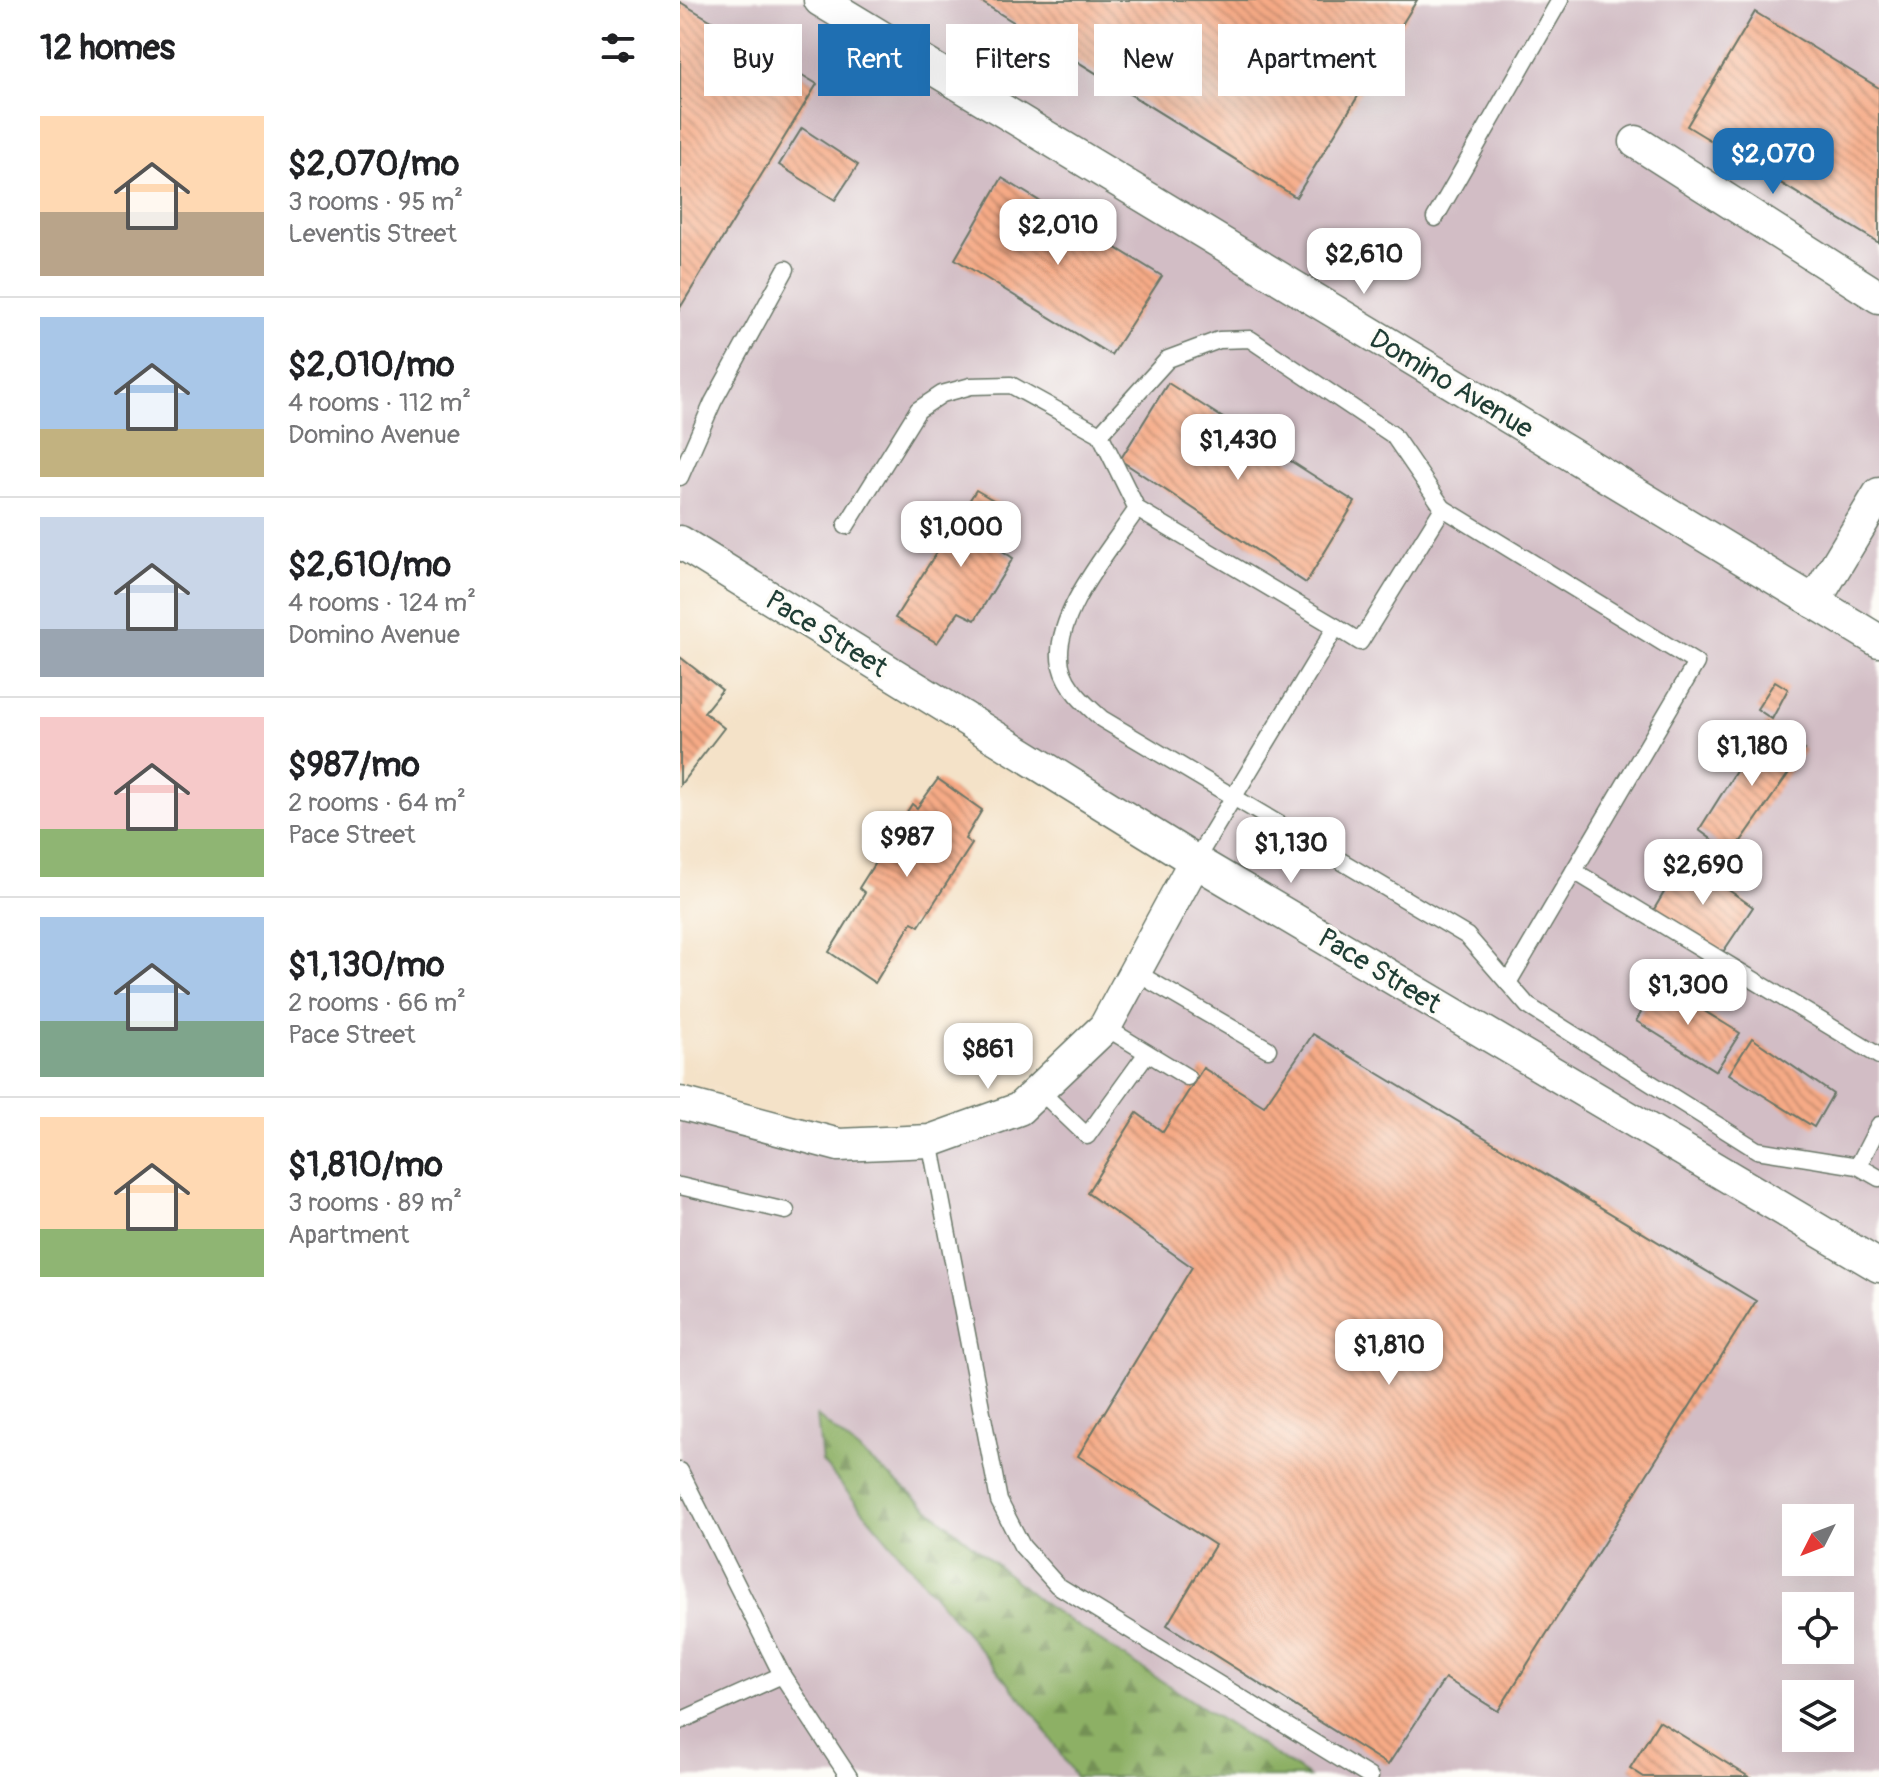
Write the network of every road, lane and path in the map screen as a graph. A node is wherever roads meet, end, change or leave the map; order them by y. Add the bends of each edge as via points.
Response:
1 (820, 0) edge
2 (1560, 0) edge
3 (1636, 142) dead end
4 (1435, 218) dead end
5 (786, 269) dead end
6 (1879, 297) edge
7 (1100, 434) junction
8 (680, 477) edge
9 (1879, 494) edge
10 (1443, 508) junction
11 (1137, 509) junction
12 (846, 526) dead end
13 (680, 542) edge
14 (1814, 602) junction
15 (1336, 627) junction
16 (1879, 641) edge
17 (1234, 797) junction
18 (1195, 861) junction
19 (1574, 871) junction
20 (1135, 972) junction
21 (1508, 983) junction
22 (1105, 1027) junction
23 (1268, 1049) dead end
24 (1147, 1053) junction
25 (1879, 1056) edge
26 (1187, 1077) dead end
27 (1039, 1090) junction
28 (680, 1103) edge
29 (1879, 1125) edge
30 (930, 1141) junction
31 (1858, 1166) junction
32 (1879, 1178) edge
33 (680, 1186) edge
34 (786, 1211) dead end
35 (1879, 1266) edge
36 (680, 1471) edge
37 (782, 1675) junction
38 (680, 1721) edge
39 (849, 1777) edge
40 (1370, 1777) edge

1 - 14 street, Domino Avenue
2 - 4 lane
3 - 6 street
5 - 8 lane via 713,402
7 - 10 lane via 1168,359 1219,340 1250,339 1393,435
7 - 11 lane
7 - 12 lane via 1011,385 971,386 942,394 918,410
9 - 14 street
10 - 15 lane via 1360,642
10 - 19 lane via 1696,663
11 - 15 lane
11 - 17 lane via 1078,597 1060,643 1062,669 1079,698 1102,719
13 - 18 street, Pace Street
14 - 16 street, Domino Avenue
15 - 17 lane
17 - 18 lane
17 - 21 lane via 1467,936
18 - 20 street
18 - 35 street, Pace Street
19 - 21 lane
19 - 25 lane
20 - 22 street
20 - 23 lane
21 - 31 lane via 1528,1006 1757,1150
22 - 24 lane
22 - 27 street
24 - 26 lane
24 - 27 lane via 1087,1136
27 - 30 street via 1019,1109
28 - 30 street via 839,1145
29 - 31 lane
30 - 40 lane via 999,1501 1022,1546 1057,1585
31 - 32 lane
33 - 34 lane
36 - 37 lane
37 - 38 lane
37 - 39 lane

